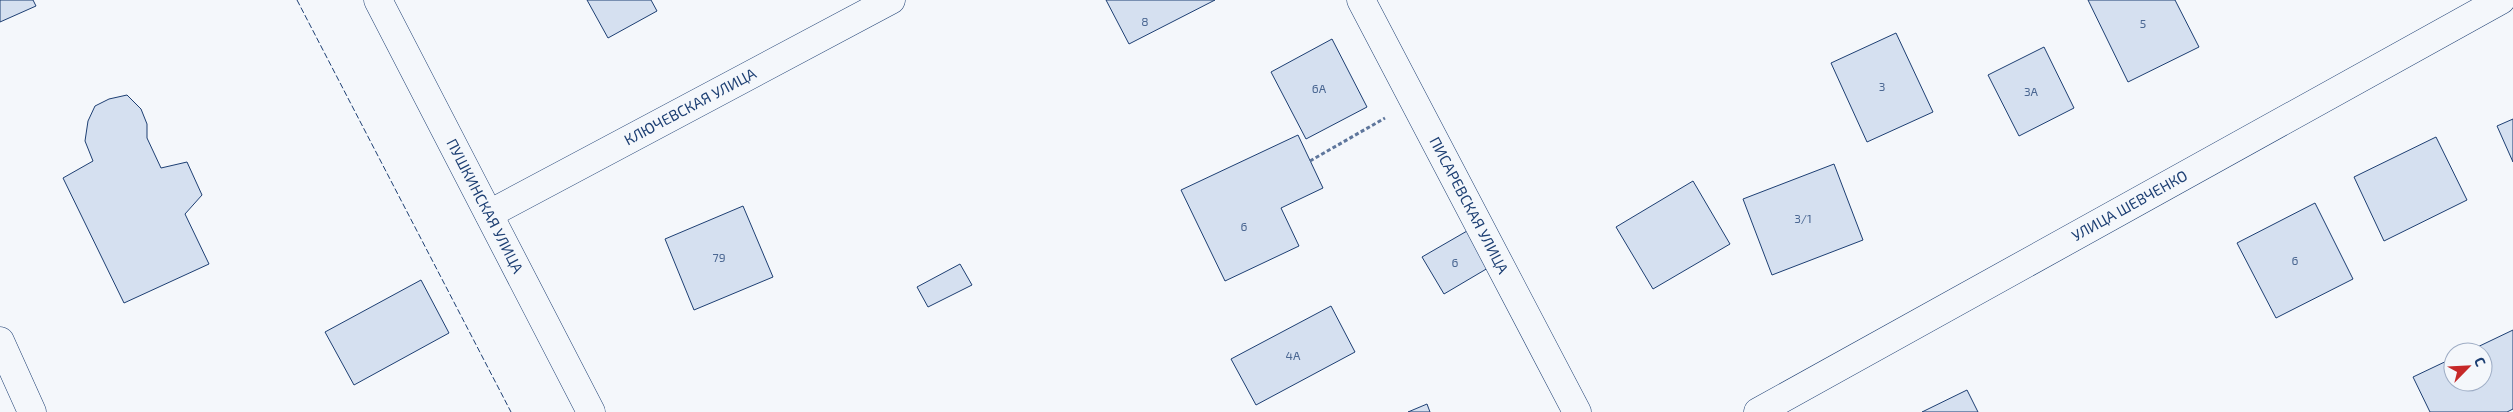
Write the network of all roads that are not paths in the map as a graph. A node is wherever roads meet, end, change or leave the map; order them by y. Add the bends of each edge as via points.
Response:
1 (378, 0) edge
2 (891, 0) edge
3 (1361, 0) edge
4 (2501, 0) edge
5 (489, 214) junction
6 (0, 341) edge
7 (32, 412) edge
8 (591, 412) edge
9 (1577, 412) edge
10 (1758, 412) edge

1 - 5 street, ПУШКИНСКАЯ УЛИЦА
2 - 5 street, КЛЮЧЕВСКАЯ УЛИЦА
3 - 9 street, ПИСАРЕВСКАЯ УЛИЦА
4 - 10 street, УЛИЦА ШЕВЧЕНКО
5 - 8 street, ПУШКИНСКАЯ УЛИЦА
6 - 7 street

